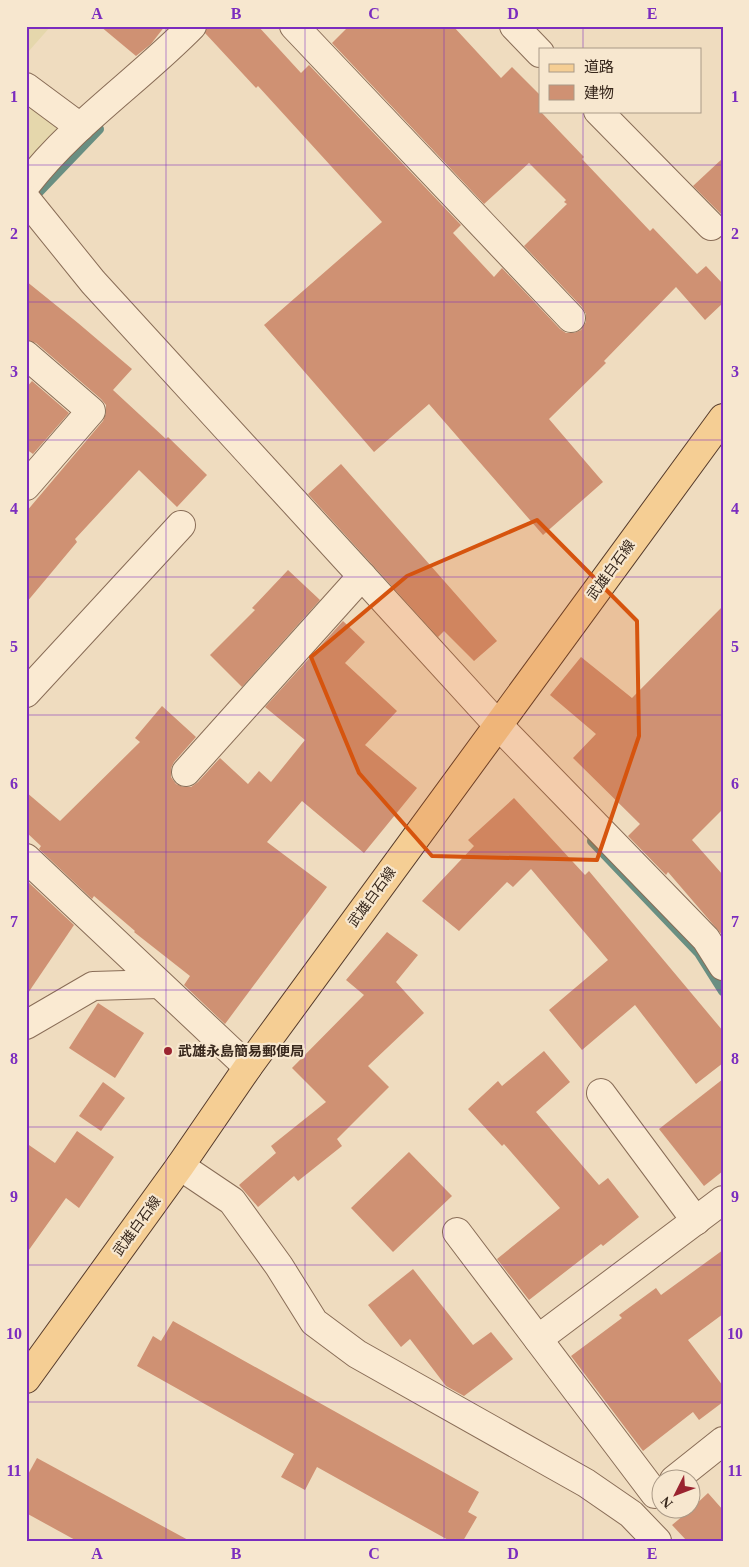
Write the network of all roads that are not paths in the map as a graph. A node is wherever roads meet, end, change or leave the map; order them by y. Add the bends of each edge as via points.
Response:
1 (192, 26) edge
2 (294, 26) edge
3 (514, 26) edge
4 (539, 52) edge
5 (26, 87) edge
6 (599, 112) edge
7 (80, 127) junction
8 (26, 185) edge
9 (26, 199) edge
10 (711, 226) dead end
11 (570, 318) dead end
12 (26, 355) edge
13 (723, 418) edge
14 (26, 486) edge
15 (181, 525) dead end
16 (362, 576) junction
17 (26, 693) edge
18 (498, 725) junction
19 (186, 772) dead end
20 (26, 858) edge
21 (723, 966) edge
22 (159, 984) junction
23 (26, 1025) edge
24 (248, 1067) junction
25 (601, 1093) dead end
26 (180, 1166) junction
27 (723, 1200) edge
28 (696, 1221) junction
29 (456, 1232) dead end
30 (538, 1340) junction
31 (26, 1379) edge
32 (723, 1441) edge
33 (687, 1470) edge
34 (652, 1474) edge
35 (652, 1497) edge
36 (631, 1514) junction
37 (657, 1541) edge

1 - 7 street via 167,52
2 - 11 street
3 - 4 street
5 - 7 street
6 - 10 street
7 - 8 street
9 - 16 street via 93,282
12 - 14 street via 92,410
13 - 18 main road, 武雄白石線
15 - 17 street
16 - 18 street
16 - 19 street
18 - 21 street via 706,939
18 - 24 main road, 武雄白石線
20 - 22 street
22 - 23 street via 93,986
22 - 24 street
24 - 26 main road, 武雄白石線
25 - 28 street
26 - 31 main road, 武雄白石線
26 - 36 street via 232,1201 314,1322 358,1354 586,1483
27 - 28 street
28 - 30 street
29 - 30 street
30 - 34 street
32 - 33 street
35 - 36 street
36 - 37 street

